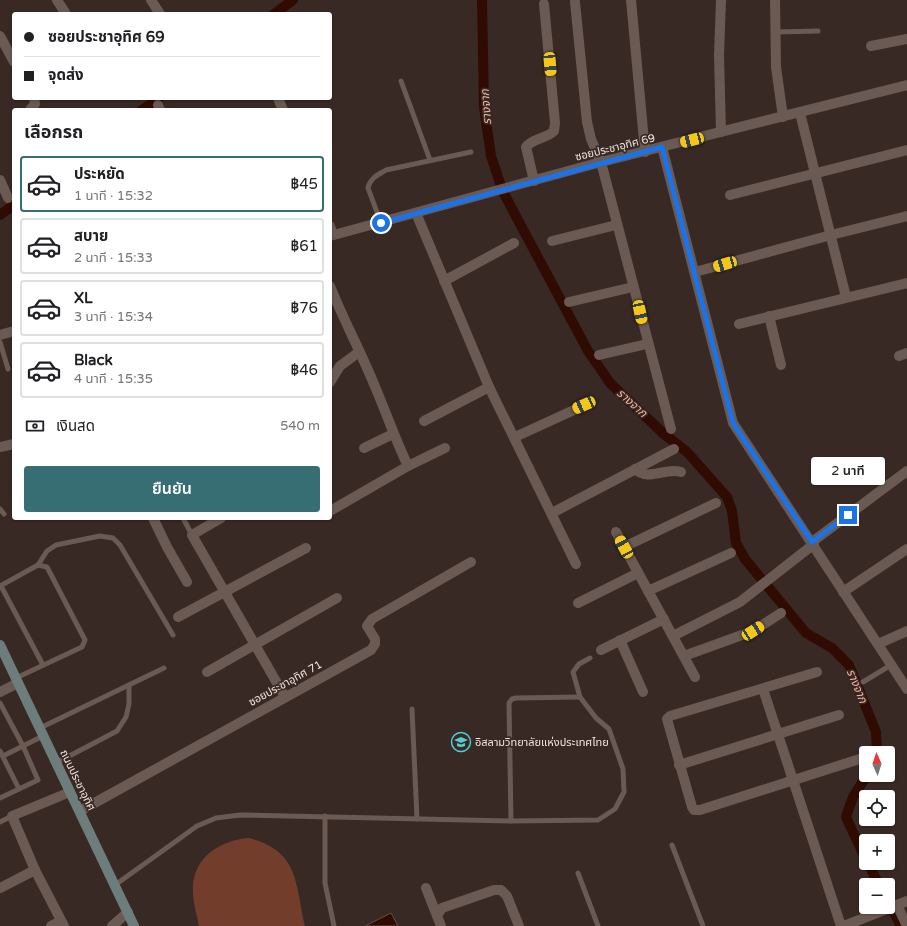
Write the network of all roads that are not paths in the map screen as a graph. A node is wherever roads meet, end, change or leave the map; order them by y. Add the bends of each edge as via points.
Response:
1 (57, 0) edge
2 (151, 0) edge
3 (631, 0) edge
4 (721, 0) edge
5 (775, 0) edge
6 (575, 2) dead end
7 (544, 4) dead end
8 (65, 12) edge
9 (159, 12) edge
10 (818, 31) dead end
11 (776, 32) junction
12 (0, 36) edge
13 (907, 39) edge
14 (871, 46) dead end
15 (12, 58) edge
16 (401, 82) dead end
17 (907, 85) edge
18 (800, 113) junction
19 (783, 117) junction
20 (721, 132) junction
21 (662, 147) junction
22 (907, 150) edge
23 (471, 152) dead end
24 (645, 152) junction
25 (430, 160) junction
26 (601, 162) junction
27 (816, 173) junction
28 (0, 180) edge
29 (534, 181) junction
30 (730, 195) dead end
31 (8, 198) dead end
32 (416, 213) junction
33 (907, 216) edge
34 (381, 223) junction
35 (616, 225) junction
36 (332, 232) edge
37 (831, 235) junction
38 (552, 241) dead end
39 (514, 243) dead end
40 (695, 272) junction
41 (444, 281) junction
42 (907, 283) edge
43 (633, 287) junction
44 (332, 291) edge
45 (846, 297) junction
46 (569, 302) dead end
47 (769, 316) junction
48 (739, 324) dead end
49 (12, 332) edge
50 (0, 335) edge
51 (0, 342) edge
52 (647, 344) junction
53 (1, 352) edge
54 (359, 352) junction
55 (599, 355) dead end
56 (781, 365) dead end
57 (8, 369) dead end
58 (332, 379) edge
59 (489, 387) junction
60 (584, 405) dead end
61 (424, 421) dead end
62 (671, 430) dead end
63 (393, 434) junction
64 (515, 437) junction
65 (12, 444) edge
66 (0, 447) edge
67 (364, 448) dead end
68 (445, 448) dead end
69 (674, 449) dead end
70 (408, 466) junction
71 (635, 469) junction
72 (907, 471) edge
73 (681, 472) dead end
74 (716, 503) dead end
75 (0, 509) edge
76 (332, 510) edge
77 (552, 513) junction
78 (4, 514) dead end
79 (154, 520) edge
80 (184, 520) edge
81 (218, 520) edge
82 (616, 532) dead end
83 (192, 535) junction
84 (813, 543) junction
85 (624, 547) junction
86 (306, 548) dead end
87 (907, 549) edge
88 (731, 553) dead end
89 (471, 562) dead end
90 (576, 564) dead end
91 (38, 565) junction
92 (638, 573) junction
93 (187, 582) dead end
94 (0, 586) edge
95 (225, 591) junction
96 (648, 591) junction
97 (843, 592) junction
98 (337, 598) dead end
99 (578, 603) dead end
100 (781, 613) dead end
101 (178, 617) dead end
102 (664, 619) junction
103 (907, 630) edge
104 (173, 635) dead end
105 (673, 636) junction
106 (620, 640) junction
107 (878, 644) junction
108 (0, 645) edge
109 (255, 645) junction
110 (601, 650) dead end
111 (684, 656) junction
112 (590, 658) dead end
113 (891, 665) junction
114 (42, 666) junction
115 (164, 668) dead end
116 (207, 672) dead end
117 (817, 672) dead end
118 (695, 677) dead end
119 (17, 681) junction
120 (863, 682) dead end
121 (129, 685) junction
122 (907, 688) edge
123 (763, 689) junction
124 (0, 692) edge
125 (644, 692) dead end
126 (285, 697) junction
127 (580, 697) junction
128 (0, 703) edge
129 (412, 709) dead end
130 (839, 716) dead end
131 (42, 732) junction
132 (778, 734) junction
133 (23, 746) junction
134 (1, 754) edge
135 (859, 759) edge
136 (56, 763) junction
137 (679, 765) junction
138 (793, 780) junction
139 (19, 789) junction
140 (70, 792) junction
141 (0, 798) edge
142 (80, 811) junction
143 (12, 816) junction
144 (325, 816) junction
145 (417, 819) junction
146 (511, 821) junction
147 (0, 822) edge
148 (672, 845) dead end
149 (35, 870) junction
150 (578, 873) dead end
151 (115, 885) junction
152 (0, 888) edge
153 (426, 888) dead end
154 (907, 901) edge
155 (896, 906) junction
156 (128, 912) junction
157 (438, 914) junction
158 (63, 924) edge
159 (857, 924) edge
160 (51, 926) edge
161 (112, 926) edge
162 (134, 926) edge
163 (334, 926) edge
164 (441, 926) edge
165 (519, 926) edge
166 (598, 926) edge
167 (703, 926) edge
168 (843, 926) edge
169 (907, 926) edge

1 - 8 street
2 - 9 street
3 - 24 street
4 - 20 street
5 - 11 street
6 - 26 street via 587,122
7 - 29 street via 555,124 551,134 536,139 526,147
10 - 11 lane
11 - 19 street via 776,67
12 - 15 street
13 - 14 street
16 - 25 lane
17 - 18 street, ซอยประชาอุทิศ 69
18 - 19 street, ซอยประชาอุทิศ 69
18 - 27 street
19 - 20 street, ซอยประชาอุทิศ 69
20 - 21 street, ซอยประชาอุทิศ 69
21 - 24 street, ซอยประชาอุทิศ 69
21 - 40 street
22 - 27 street
23 - 25 lane
24 - 26 street, ซอยประชาอุทิศ 69
25 - 34 lane via 386,170 370,182 368,188
26 - 29 street, ซอยประชาอุทิศ 69
26 - 35 street
27 - 30 street
27 - 37 street
28 - 31 street
29 - 32 street, ซอยประชาอุทิศ 69
32 - 34 street, ซอยประชาอุทิศ 69
32 - 41 street
33 - 37 street
34 - 36 street, ซอยประชาอุทิศ 69
35 - 38 street
35 - 43 street
37 - 40 street
37 - 45 street
39 - 41 street
40 - 84 street via 733,423
41 - 59 street
42 - 45 street
43 - 46 street
43 - 52 street
44 - 54 street
45 - 47 street
47 - 48 street
47 - 56 street
49 - 50 street
51 - 53 lane
52 - 55 street
52 - 62 street
53 - 57 lane
54 - 58 street via 340,366
54 - 63 street
59 - 61 street
59 - 64 street
60 - 64 street
63 - 67 street
63 - 70 street
64 - 77 street
65 - 66 street
68 - 70 street
69 - 71 street
70 - 76 street
71 - 73 street via 641,475
71 - 77 street
72 - 84 street
74 - 85 street
75 - 78 lane
77 - 90 street
79 - 93 street
80 - 83 lane
81 - 83 street
82 - 85 street
83 - 95 street
84 - 97 street
84 - 105 street via 740,602
85 - 92 street
86 - 95 street
87 - 97 street
88 - 96 street
89 - 126 street, ซอยประชาอุทิศ 71 via 372,619 367,626 375,639 371,650
91 - 94 lane
91 - 104 lane via 47,551 56,545 100,536 113,538 120,545
91 - 114 lane via 48,568 85,640 82,647
92 - 96 street
92 - 99 street
94 - 114 lane
95 - 101 street
95 - 109 street
96 - 102 street
97 - 107 street
98 - 109 street
100 - 111 street via 753,631
102 - 105 street
102 - 106 street
103 - 107 street
105 - 111 street
106 - 110 street
106 - 125 street
107 - 113 street
108 - 119 main road, ถนนประชาอุทิศ
109 - 116 street
109 - 126 street
111 - 118 street
112 - 127 lane via 579,664 573,672
113 - 120 lane
113 - 122 street
114 - 119 lane
115 - 121 lane
117 - 123 street
119 - 124 street
119 - 131 main road, ถนนประชาอุทิศ
121 - 131 lane
121 - 136 lane via 126,717 117,731
123 - 132 street
123 - 137 street via 670,716 667,720
126 - 142 street, ซอยประชาอุทิศ 71
127 - 146 lane via 516,698 509,703
127 - 146 lane via 609,730 623,770 624,792 615,809 598,820
128 - 133 lane
129 - 145 lane
130 - 132 street
131 - 133 lane
131 - 136 main road, ถนนประชาอุทิศ
132 - 137 street
132 - 138 street
133 - 134 lane
133 - 139 lane via 38,780
134 - 139 lane
135 - 138 street
136 - 140 main road, ถนนประชาอุทิศ
137 - 138 street via 694,810
138 - 168 street
139 - 141 lane
140 - 142 main road, ถนนประชาอุทิศ
140 - 143 street
142 - 151 main road, ถนนประชาอุทิศ
143 - 147 lane
143 - 149 street
144 - 145 lane
144 - 151 lane via 240,815 216,818 197,826
144 - 163 lane via 325,883
145 - 146 lane
148 - 167 lane
149 - 152 street
149 - 158 street
150 - 166 lane
151 - 156 main road, ถนนประชาอุทิศ
153 - 157 street
154 - 155 street
155 - 159 street
155 - 169 street
156 - 161 street
156 - 162 main road, ถนนประชาอุทิศ
157 - 164 street
157 - 165 street via 442,908 494,890 501,890 507,896
158 - 160 street
159 - 168 street

